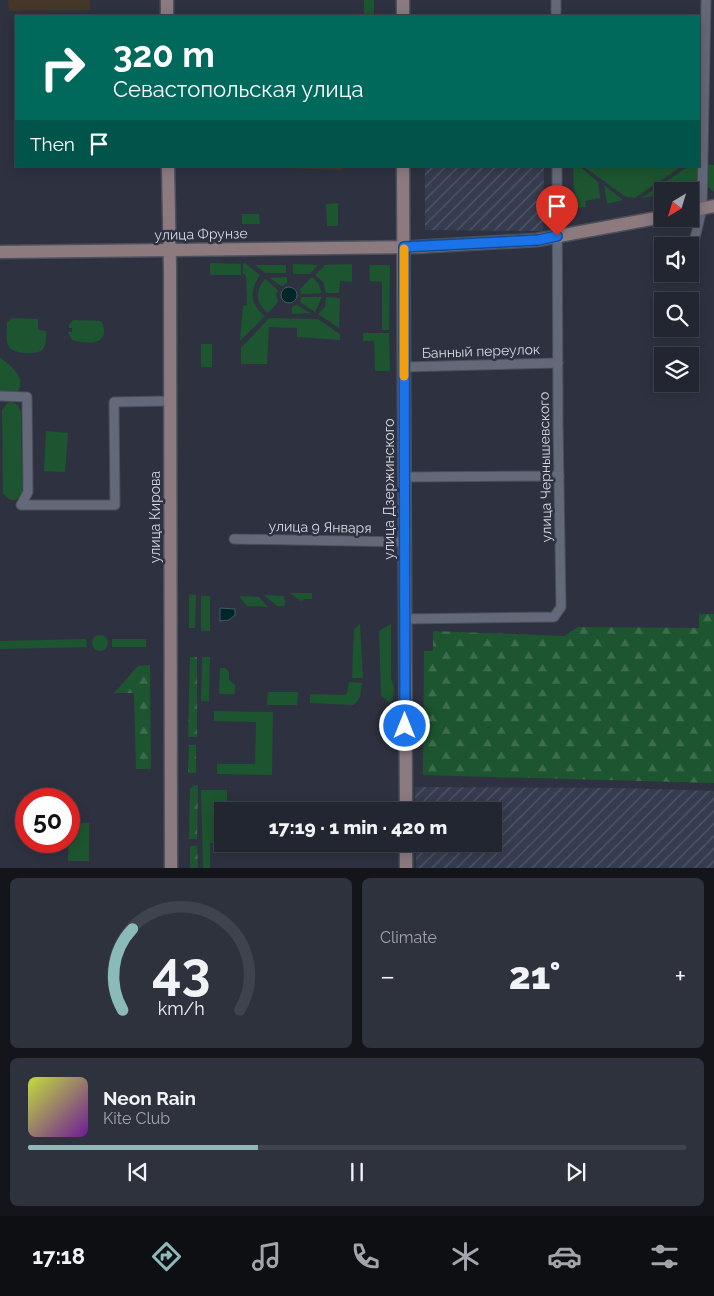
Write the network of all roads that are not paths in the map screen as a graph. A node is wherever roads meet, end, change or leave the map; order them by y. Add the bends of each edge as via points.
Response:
1 (167, 0) edge
2 (403, 0) edge
3 (556, 0) edge
4 (706, 0) edge
5 (167, 15) edge
6 (403, 15) edge
7 (556, 15) edge
8 (168, 167) edge
9 (403, 167) edge
10 (557, 167) edge
11 (702, 209) edge
12 (654, 218) edge
13 (557, 236) junction
14 (695, 237) edge
15 (404, 247) junction
16 (169, 250) junction
17 (0, 252) edge
18 (558, 363) junction
19 (404, 367) junction
20 (0, 396) edge
21 (170, 401) junction
22 (559, 476) junction
23 (404, 477) junction
24 (234, 539) dead end
25 (405, 542) junction
26 (405, 619) junction
27 (406, 802) edge
28 (406, 852) edge
29 (171, 868) edge
30 (406, 868) edge

1 - 5 main road
2 - 6 main road
3 - 7 street
4 - 11 street
8 - 16 main road, улица Кирова
9 - 15 main road, улица Дзержинского
10 - 13 street, улица Чернышевского
11 - 14 street
12 - 13 main road, улица Фрунзе
13 - 15 main road, улица Фрунзе via 538,240
13 - 18 street, улица Чернышевского
15 - 16 main road, улица Фрунзе
15 - 19 main road, улица Дзержинского
16 - 17 main road, улица Фрунзе
16 - 21 main road, улица Кирова
18 - 19 street, Банный переулок
18 - 22 street, улица Чернышевского
19 - 23 main road, улица Дзержинского
20 - 21 street via 27,397 28,492 21,505 115,505 114,402
21 - 29 main road, улица Кирова
22 - 23 street
22 - 26 street, улица Чернышевского via 561,607 554,616
23 - 25 main road, улица Дзержинского
24 - 25 street, улица 9 Января
25 - 26 main road, улица Дзержинского
26 - 27 main road, улица Дзержинского
28 - 30 main road

